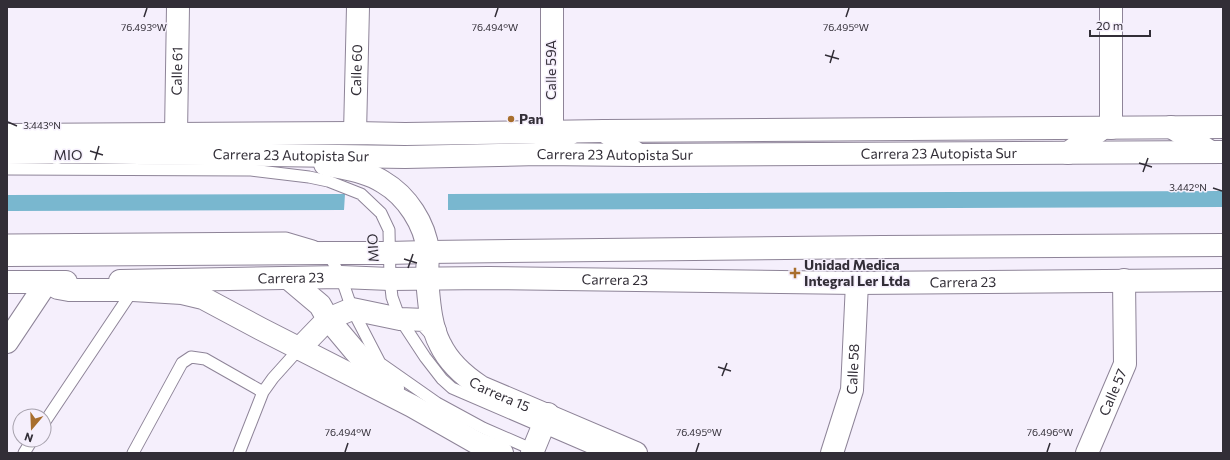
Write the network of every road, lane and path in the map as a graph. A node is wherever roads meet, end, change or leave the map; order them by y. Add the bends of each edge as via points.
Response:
1 (178, 7) edge
2 (358, 7) edge
3 (552, 7) edge
4 (1111, 7) edge
5 (1171, 127) junction
6 (1223, 127) edge
7 (1107, 128) junction
8 (604, 131) junction
9 (562, 132) junction
10 (355, 133) junction
11 (176, 134) junction
12 (7, 135) edge
13 (30, 135) junction
14 (95, 135) junction
15 (65, 152) junction
16 (1217, 152) edge
17 (7, 153) edge
18 (1068, 153) junction
19 (539, 154) junction
20 (283, 155) junction
21 (639, 155) junction
22 (7, 170) edge
23 (7, 240) edge
24 (1223, 245) edge
25 (328, 252) junction
26 (428, 252) junction
27 (388, 253) junction
28 (7, 255) edge
29 (341, 277) junction
30 (288, 278) junction
31 (427, 278) junction
32 (390, 279) junction
33 (1124, 280) junction
34 (1223, 280) edge
35 (7, 282) edge
36 (47, 282) junction
37 (857, 283) junction
38 (134, 290) junction
39 (352, 309) junction
40 (328, 319) junction
41 (400, 319) junction
42 (435, 331) junction
43 (7, 342) edge
44 (299, 349) junction
45 (263, 392) junction
46 (412, 406) junction
47 (52, 411) edge
48 (545, 420) junction
49 (495, 452) edge
50 (535, 452) edge
51 (133, 453) edge
52 (239, 453) edge
53 (603, 453) edge
54 (636, 453) edge
55 (832, 453) edge
56 (1087, 453) edge

1 - 11 main road, Calle 61
2 - 10 main road, Calle 60
3 - 9 main road, Calle 59A
4 - 7 main road
5 - 6 main road
5 - 7 main road
5 - 16 main road
7 - 8 main road
7 - 18 main road
8 - 9 main road
8 - 21 main road
9 - 10 main road
9 - 19 main road
10 - 11 main road
11 - 14 main road
12 - 13 main road
13 - 14 main road
13 - 15 main road
14 - 15 main road
15 - 17 main road, Carrera 23 Autopista Sur
15 - 20 main road, Carrera 23 Autopista Sur
16 - 18 main road, Carrera 23 Autopista Sur
18 - 21 main road, Carrera 23 Autopista Sur
19 - 20 main road, Carrera 23 Autopista Sur via 405,157
19 - 21 main road, Carrera 23 Autopista Sur
20 - 26 main road, Carrera 15 via 362,173 383,182 411,207
22 - 27 lane, MIO via 251,170 328,181 361,194 381,213 389,230
23 - 25 lane via 286,238
24 - 26 main road
25 - 27 main road
25 - 28 main road
25 - 29 lane
26 - 27 main road
26 - 31 main road, Carrera 15
27 - 32 lane, MIO
29 - 30 main road, Carrera 23
29 - 32 main road, Carrera 23
29 - 39 lane
30 - 36 main road, Carrera 23
30 - 40 main road via 320,305
31 - 32 main road, Carrera 23
31 - 37 main road, Carrera 23
31 - 42 main road, Carrera 15
32 - 41 lane, MIO via 392,297
33 - 34 main road, Carrera 23
33 - 37 main road, Carrera 23
33 - 56 main road, Calle 57 via 1125,364
35 - 36 main road, Carrera 23
36 - 38 main road via 69,290
36 - 43 main road
37 - 55 main road, Calle 58 via 852,390
38 - 44 main road via 182,293 203,298
38 - 47 lane
39 - 40 main road
39 - 41 main road
39 - 50 lane via 380,363 437,403
40 - 44 main road
40 - 46 main road via 365,362
41 - 42 main road via 425,320
41 - 48 lane, MIO via 425,357 452,388
42 - 48 main road, Carrera 15 via 445,353 455,367 469,379
44 - 45 lane
44 - 46 main road
45 - 51 lane via 205,359 191,357 182,363
45 - 52 lane
46 - 49 main road
48 - 50 main road
48 - 53 lane, MIO
48 - 54 main road, Carrera 15

